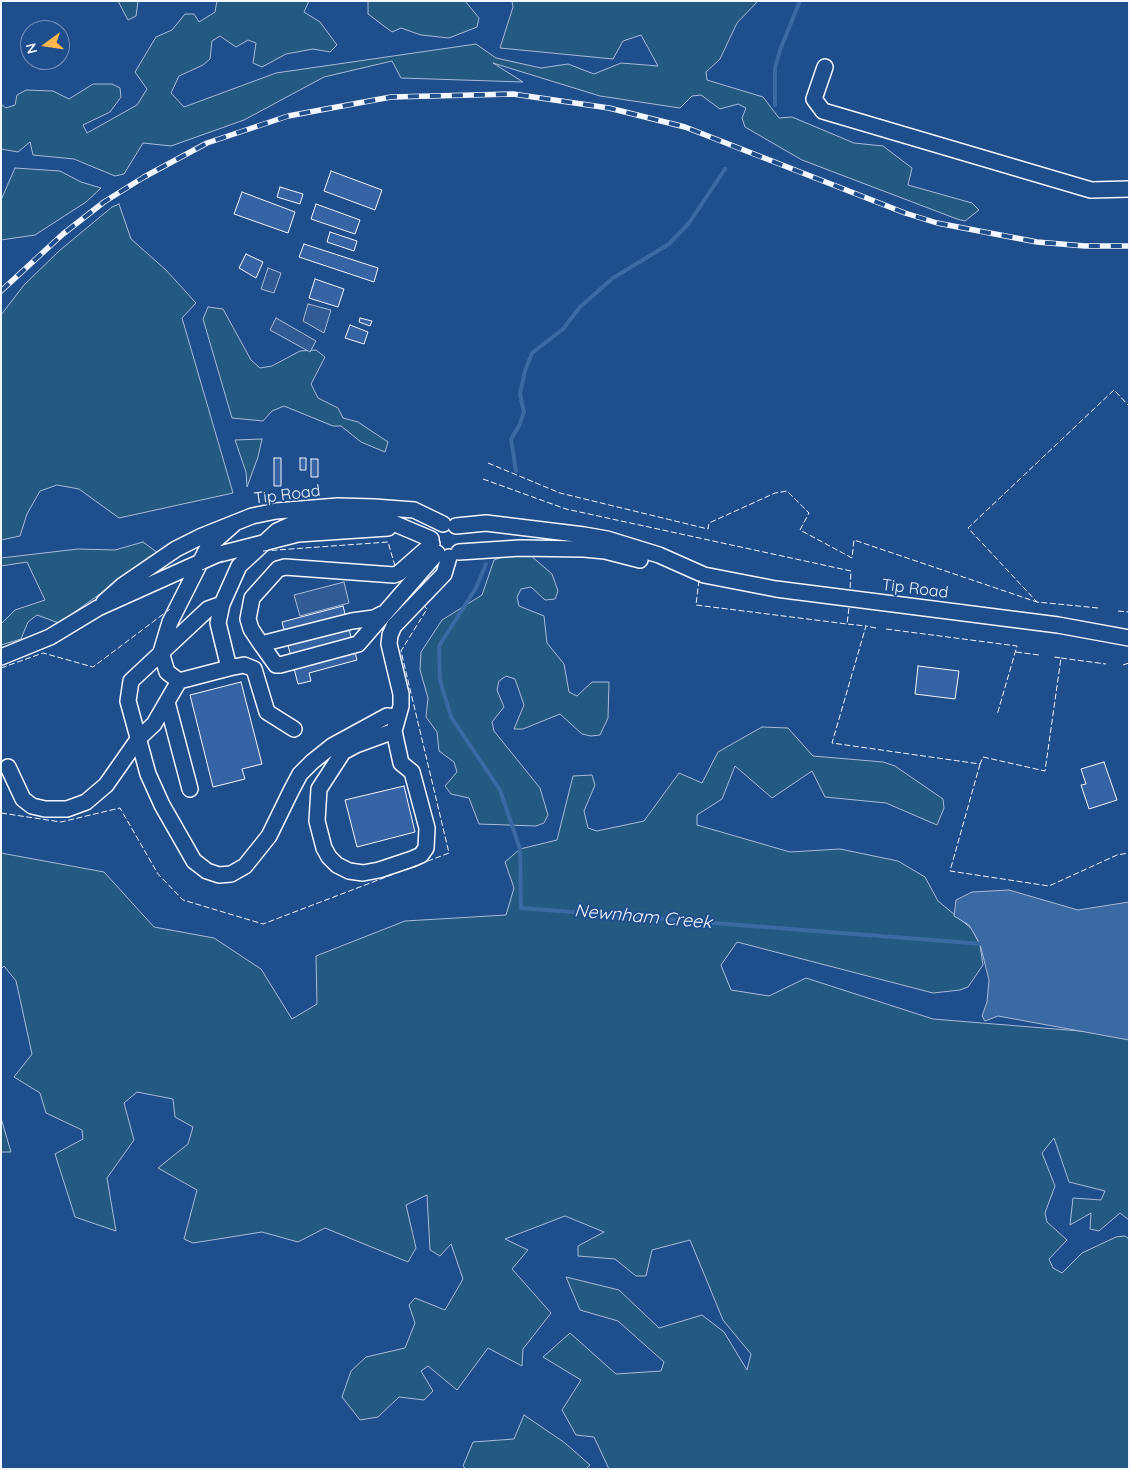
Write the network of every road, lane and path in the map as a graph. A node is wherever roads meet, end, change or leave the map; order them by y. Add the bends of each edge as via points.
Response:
1 (825, 67) dead end
2 (1129, 189) edge
3 (234, 524) junction
4 (450, 525) junction
5 (264, 543) junction
6 (442, 549) junction
7 (198, 562) junction
8 (697, 573) junction
9 (222, 604) junction
10 (98, 608) junction
11 (382, 614) junction
12 (1129, 638) edge
13 (261, 644) junction
14 (161, 652) junction
15 (1, 657) edge
16 (229, 668) junction
17 (179, 681) junction
18 (167, 702) junction
19 (396, 724) junction
20 (294, 729) dead end
21 (138, 738) junction
22 (8, 767) dead end
23 (190, 790) dead end

1 - 2 street via 814,99 823,111 1091,190
3 - 4 street, Tip Road via 276,511 338,506 414,510
3 - 7 street via 217,537
3 - 10 street, Tip Road via 176,549 122,586
4 - 6 street via 435,529
4 - 6 street via 464,539
4 - 8 street, Tip Road via 506,524 607,539 659,555
5 - 6 street, Tip Road via 298,534 383,527 407,530
5 - 7 street, Tip Road
5 - 9 street via 239,566
6 - 8 street, Tip Road via 605,551
6 - 11 street
6 - 13 street via 394,575 278,569 252,598 248,610 251,629
6 - 19 street via 444,574 394,626 390,635 389,644 401,694
7 - 10 street, Tip Road
7 - 14 street via 170,622
8 - 12 street, Tip Road via 776,589 1058,625
9 - 14 street via 208,609
9 - 16 street via 218,623
10 - 15 street, Tip Road via 50,637
11 - 13 street
11 - 13 street via 358,644 287,664 276,665
14 - 17 street via 167,672
14 - 21 street via 131,681 128,702
16 - 17 street
16 - 20 street via 244,665 254,669 268,712
17 - 18 street
18 - 21 street via 154,724
18 - 23 street
19 - 19 street via 401,762 412,772 427,828 426,848 412,859 379,870 349,871 337,865 324,848 317,821 318,790 344,752
19 - 21 street via 387,716 332,746 312,762 300,774 256,856 232,874 219,875 206,871 194,861 181,840 148,774
21 - 22 street via 99,793 67,809 32,806 23,799

